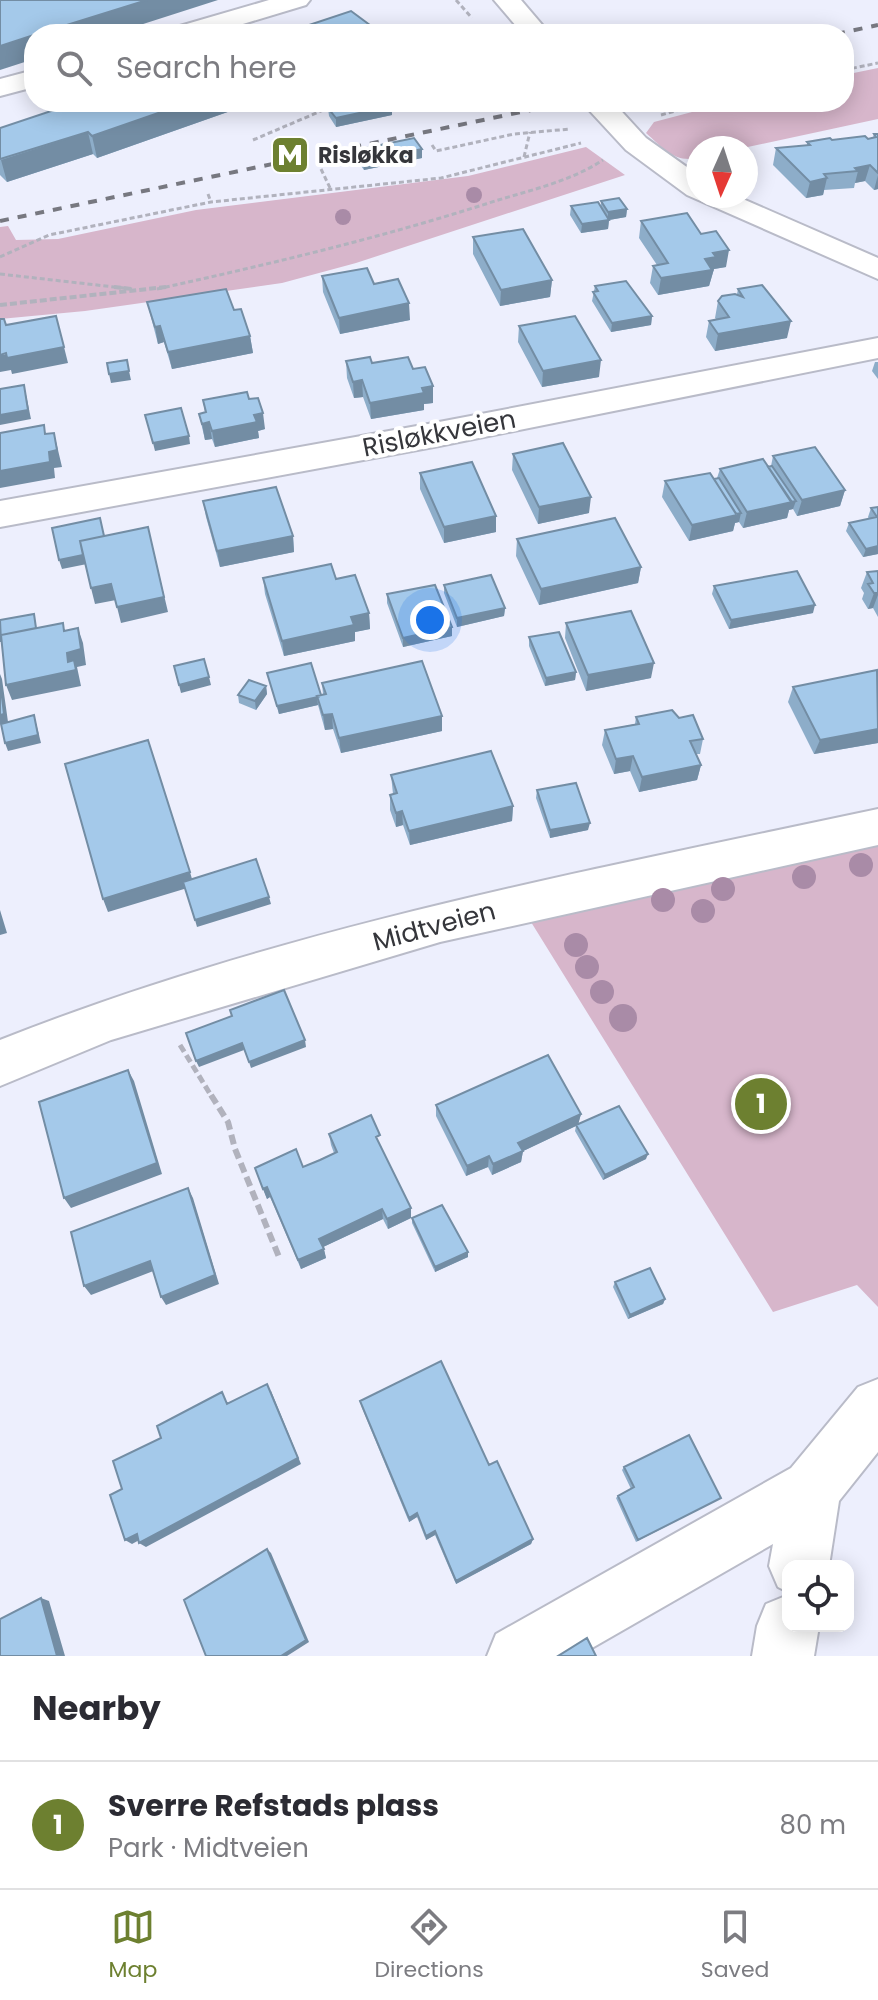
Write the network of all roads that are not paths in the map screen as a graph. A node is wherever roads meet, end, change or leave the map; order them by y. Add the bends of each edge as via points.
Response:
1 (313, 0) edge
2 (507, 0) edge
3 (296, 13) edge
4 (236, 24) edge
5 (528, 24) edge
6 (24, 81) edge
7 (0, 88) edge
8 (619, 126) edge
9 (686, 179) edge
10 (738, 208) edge
11 (878, 270) edge
12 (878, 348) edge
13 (0, 514) edge
14 (878, 827) edge
15 (0, 1063) edge
16 (878, 1407) edge
17 (812, 1489) junction
18 (800, 1560) edge
19 (787, 1632) edge
20 (518, 1656) edge
21 (783, 1656) edge

1 - 3 street
2 - 5 street
3 - 4 street
6 - 7 street
8 - 9 street
10 - 11 street
12 - 13 street, Risløkkveien
14 - 15 street, Midtveien via 440,922 106,1020
16 - 17 street
17 - 18 street
17 - 20 street
19 - 21 street

